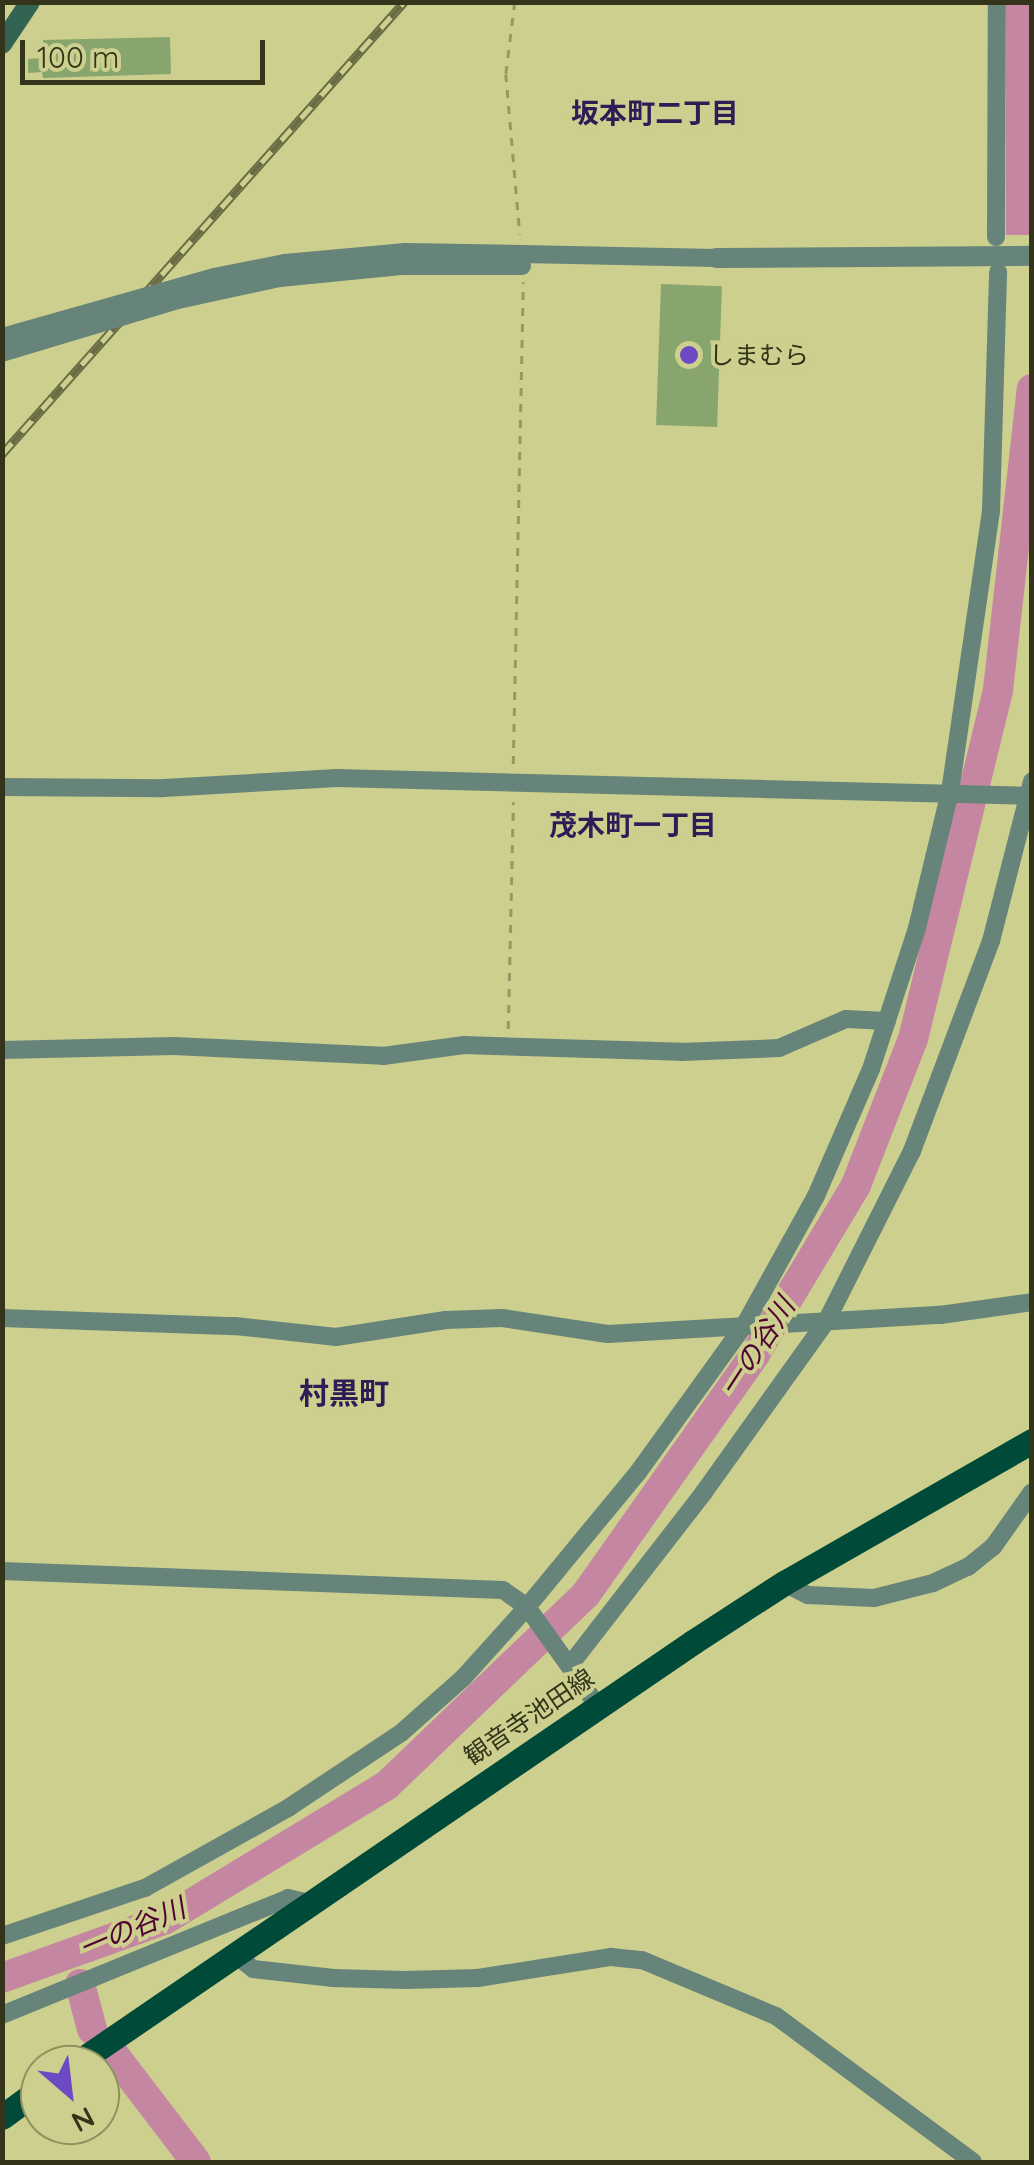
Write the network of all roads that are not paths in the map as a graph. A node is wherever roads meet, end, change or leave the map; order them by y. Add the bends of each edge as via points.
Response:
1 (30, 2) edge
2 (997, 2) edge
3 (2, 44) edge
4 (998, 255) junction
5 (1032, 256) edge
6 (716, 258) joint
7 (522, 259) junction
8 (2, 338) edge
9 (2, 350) edge
10 (2, 787) edge
11 (1031, 791) edge
12 (950, 792) junction
13 (887, 1021) junction
14 (2, 1050) edge
15 (1032, 1302) edge
16 (2, 1318) edge
17 (828, 1320) junction
18 (745, 1324) junction
19 (1032, 1441) edge
20 (1032, 1492) edge
21 (2, 1571) edge
22 (784, 1583) junction
23 (527, 1607) junction
24 (570, 1665) junction
25 (598, 1706) junction
26 (309, 1903) junction
27 (2, 1936) edge
28 (234, 1954) junction
29 (2, 2015) edge
30 (103, 2045) edge
31 (973, 2162) edge

1 - 3 main road
2 - 4 street
4 - 5 street
4 - 6 street
4 - 12 street via 991,511
6 - 7 street
7 - 8 street, bridge via 404,252 285,263
7 - 9 street, bridge via 334,271 178,300
10 - 12 street via 164,788 337,778
11 - 12 street
11 - 17 street via 991,941 912,1151
12 - 13 street
13 - 14 street via 846,1019 779,1048 681,1052 464,1045 383,1056 174,1046
13 - 18 street via 816,1196
15 - 17 street
16 - 18 street via 236,1326 336,1337 502,1318 608,1334
17 - 18 street
17 - 24 street
18 - 23 street via 639,1471
19 - 22 main road, 観音寺池田線
20 - 22 street via 993,1547 932,1583 874,1598 808,1595
21 - 23 street via 503,1590
22 - 25 main road, 観音寺池田線
23 - 24 street
23 - 27 street via 401,1733 288,1808 145,1888
24 - 25 street
25 - 26 main road, 観音寺池田線
26 - 28 main road, 観音寺池田線
26 - 29 street via 288,1898
28 - 30 main road, 観音寺池田線
28 - 31 street via 253,1968 351,1979 478,1978 611,1957 642,1960 776,2016

